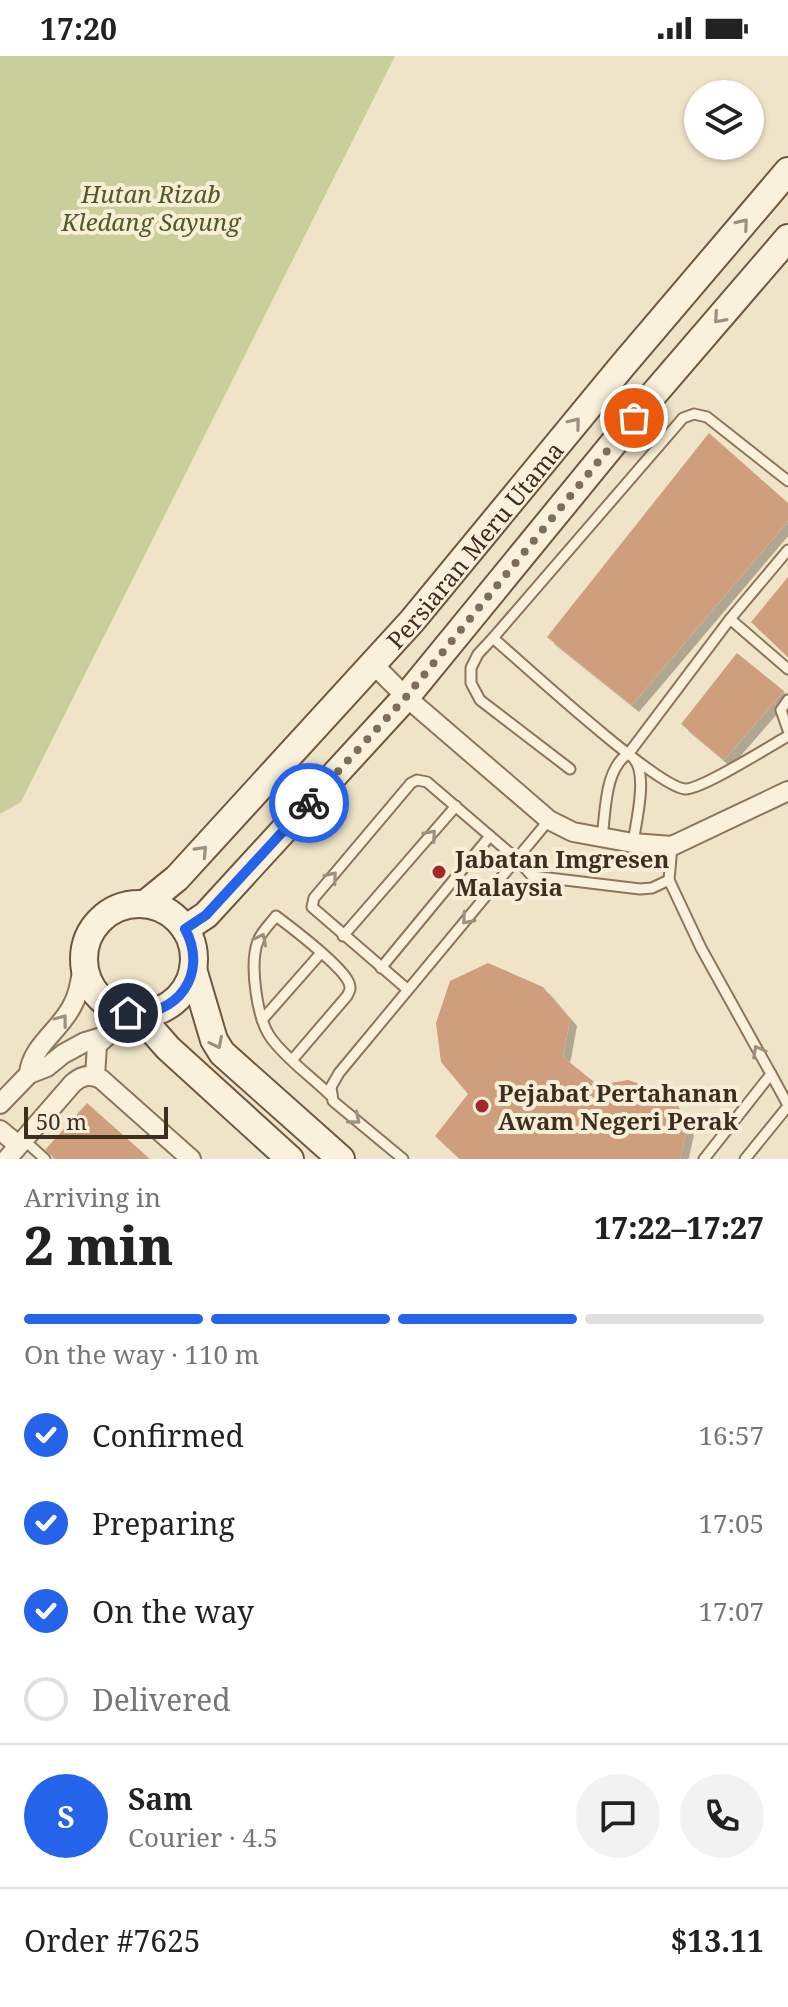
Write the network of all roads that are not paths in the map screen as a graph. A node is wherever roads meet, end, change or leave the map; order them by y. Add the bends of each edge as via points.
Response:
1 (788, 171) edge
2 (788, 238) edge
3 (788, 481) edge
4 (788, 550) edge
5 (730, 619) junction
6 (493, 638) junction
7 (374, 665) junction
8 (788, 669) edge
9 (406, 697) junction
10 (788, 700) edge
11 (788, 730) edge
12 (788, 736) edge
13 (629, 753) junction
14 (570, 769) dead end
15 (788, 791) edge
16 (456, 806) junction
17 (549, 820) junction
18 (490, 836) junction
19 (602, 837) junction
20 (633, 843) junction
21 (672, 846) junction
22 (518, 860) junction
23 (669, 880) junction
24 (145, 904) junction
25 (185, 929) junction
26 (343, 936) junction
27 (321, 953) junction
28 (84, 961) junction
29 (381, 968) junction
30 (193, 969) junction
31 (407, 989) junction
32 (133, 1013) junction
33 (262, 1020) junction
34 (108, 1035) junction
35 (293, 1059) junction
36 (29, 1074) junction
37 (771, 1074) junction
38 (95, 1076) junction
39 (330, 1095) junction
40 (0, 1104) edge
41 (788, 1106) edge
42 (0, 1130) edge
43 (16, 1148) edge
44 (45, 1159) edge
45 (191, 1159) edge
46 (290, 1159) edge
47 (341, 1159) edge
48 (403, 1159) edge
49 (704, 1159) edge
50 (745, 1159) edge

7 -> 1 main road, Persiaran Meru Utama
2 -> 9 main road, Persiaran Meru Utama
3 - 6 lane via 707,417 683,418
4 - 5 lane
5 - 8 lane
5 - 13 lane
6 - 13 lane
6 - 14 lane via 471,668 471,683 480,700
7 - 9 street
24 -> 7 main road, Persiaran Meru Utama via 177,878
9 - 17 street
9 - 25 main road, Persiaran Meru Utama via 206,915
10 - 11 lane via 781,710
12 - 13 lane via 695,788 674,786
13 - 19 lane via 612,774
13 - 20 lane via 640,765 641,782
15 - 21 street
16 - 18 lane
26 -> 16 lane
26 -> 16 lane via 312,907 314,898 411,783 427,782
17 - 19 street via 573,832
17 - 22 lane
18 - 22 lane
18 - 29 lane
19 - 20 street
20 - 21 street
21 - 23 lane
22 - 23 lane via 532,876 640,889
22 -> 31 lane
37 -> 23 lane
24 - 25 main road via 174,917
24 - 28 main road via 119,908 97,923
25 - 30 main road via 193,948
26 - 29 lane
27 - 33 lane
33 -> 27 lane via 254,953 276,916
27 - 35 lane via 350,988
28 - 32 main road via 93,988 114,1008
36 -> 28 street via 30,1063 75,1002
29 - 31 lane
30 - 32 main road via 174,1002 157,1011
30 -> 47 main road via 222,1053
31 - 39 lane via 339,1073
32 - 34 street
32 - 46 main road
33 - 35 lane
34 - 36 street
34 - 38 street via 97,1045
35 - 39 lane
36 - 40 street
37 - 41 lane
37 - 49 lane
38 - 43 street via 78,1078
38 - 45 street
39 -> 48 lane
41 - 50 lane
42 - 43 street
43 - 44 lane

